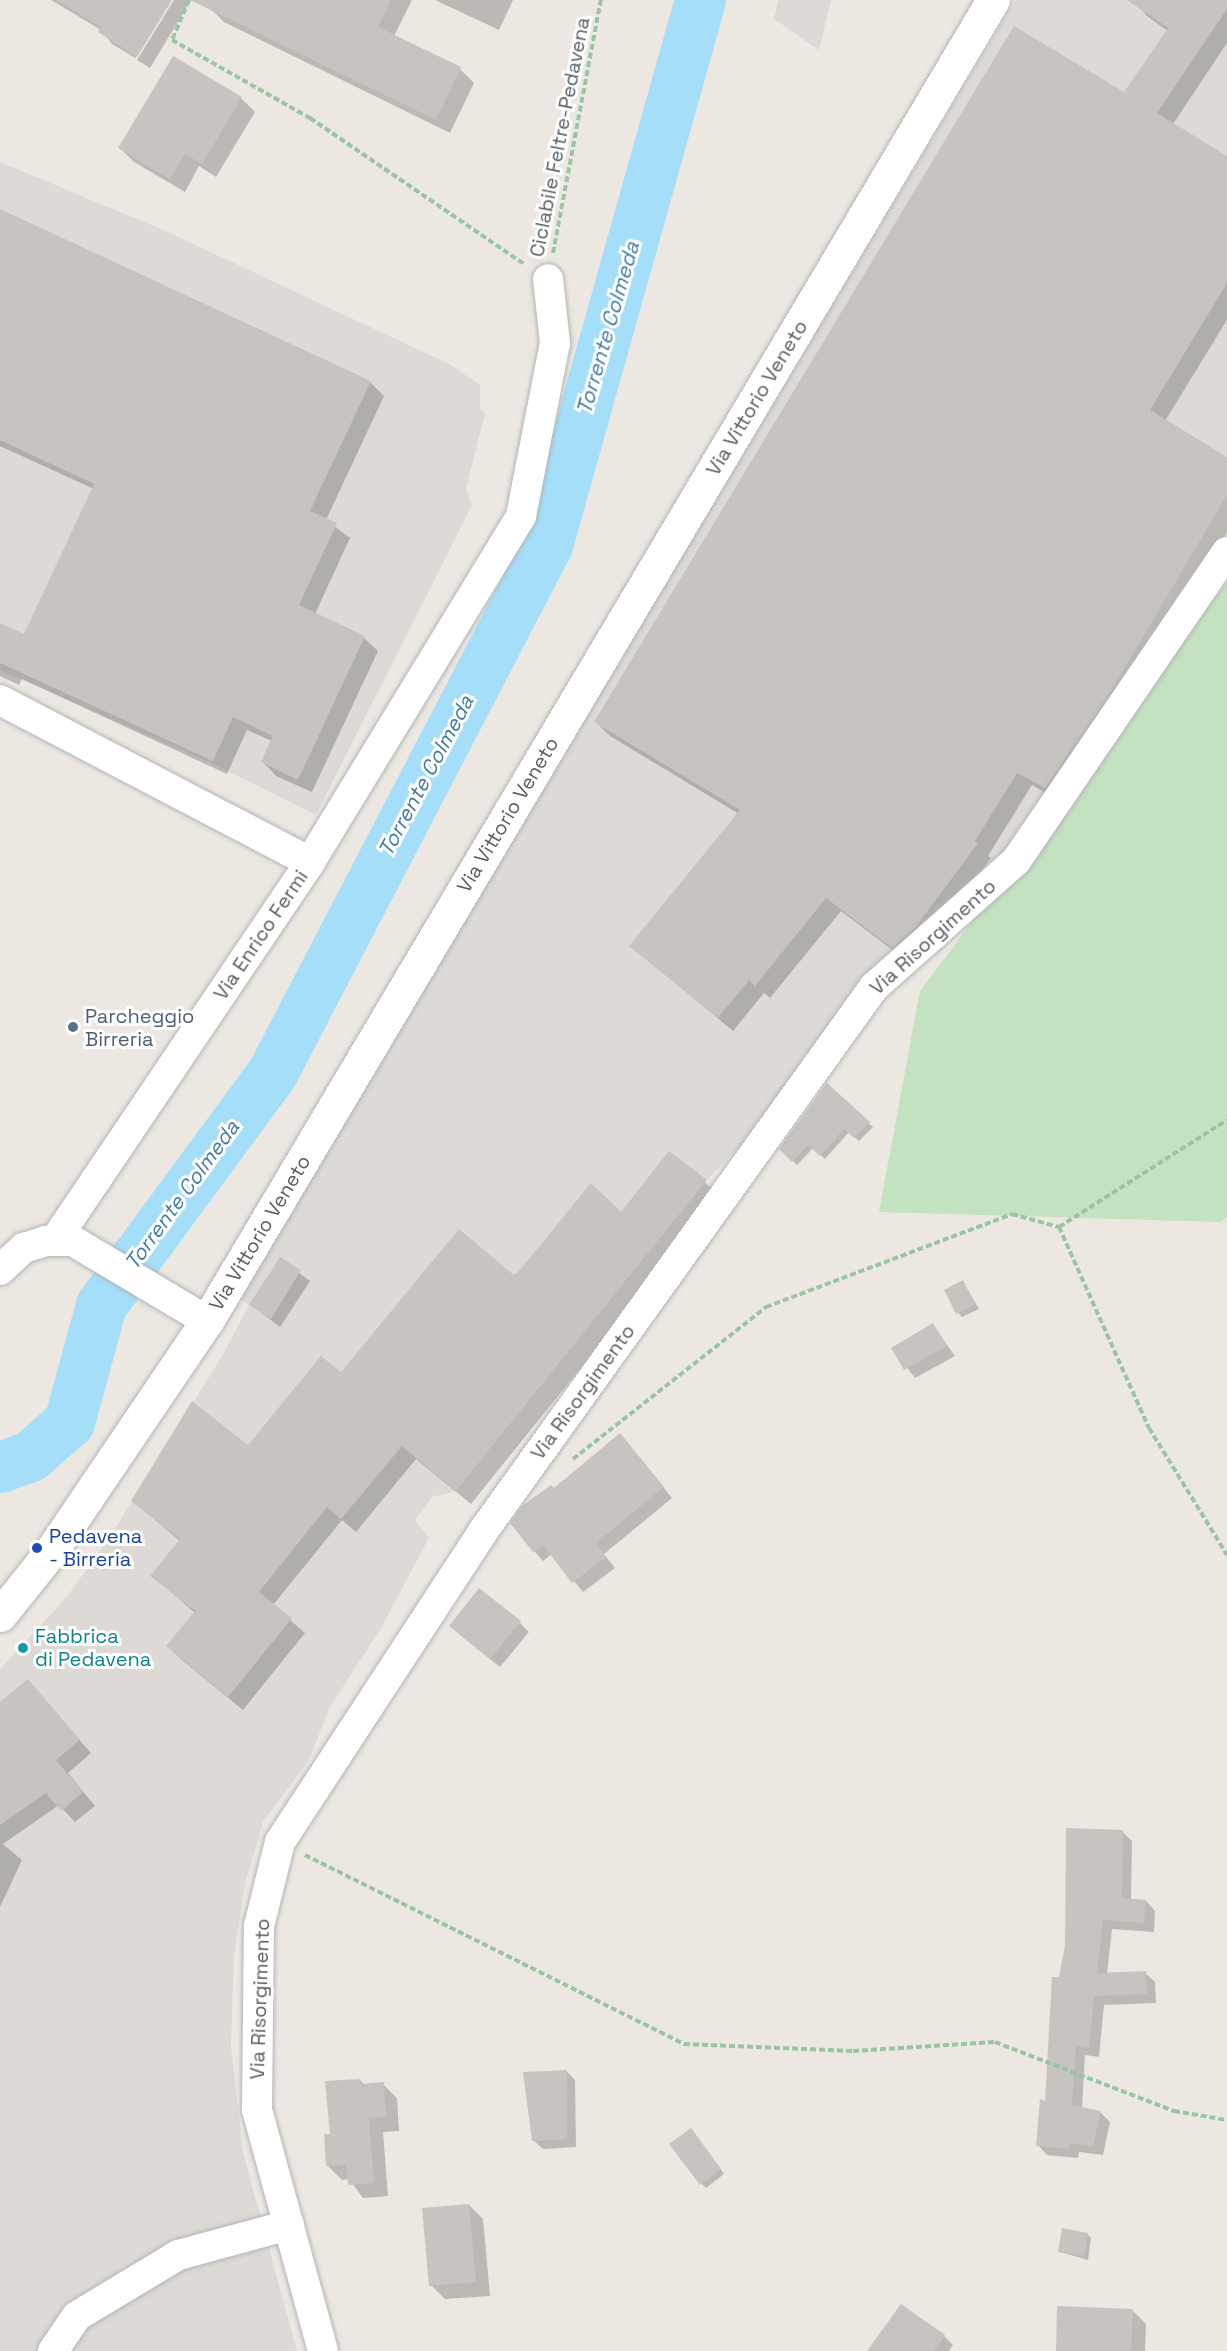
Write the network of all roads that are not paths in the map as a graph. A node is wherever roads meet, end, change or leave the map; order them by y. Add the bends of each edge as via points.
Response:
1 (993, 0) edge
2 (548, 279) road end
3 (1227, 552) edge
4 (0, 700) edge
5 (310, 862) junction
6 (70, 1243) junction
7 (0, 1270) edge
8 (207, 1321) junction
9 (0, 1615) edge
10 (289, 2225) junction
11 (53, 2351) edge
12 (323, 2351) edge

1 - 8 main road, Via Vittorio Veneto
2 - 5 street via 555,344 521,516
3 - 10 street, Via Risorgimento via 1017,861 874,987 484,1530 280,1842 259,1926 257,2109
4 - 5 street, Via Enrico Fermi
5 - 6 street, Via Enrico Fermi
6 - 7 street via 24,1248
6 - 8 street via 168,1295
8 - 9 main road, Via Vittorio Veneto via 49,1554
10 - 11 street via 178,2255 77,2316
10 - 12 street, Via Risorgimento

